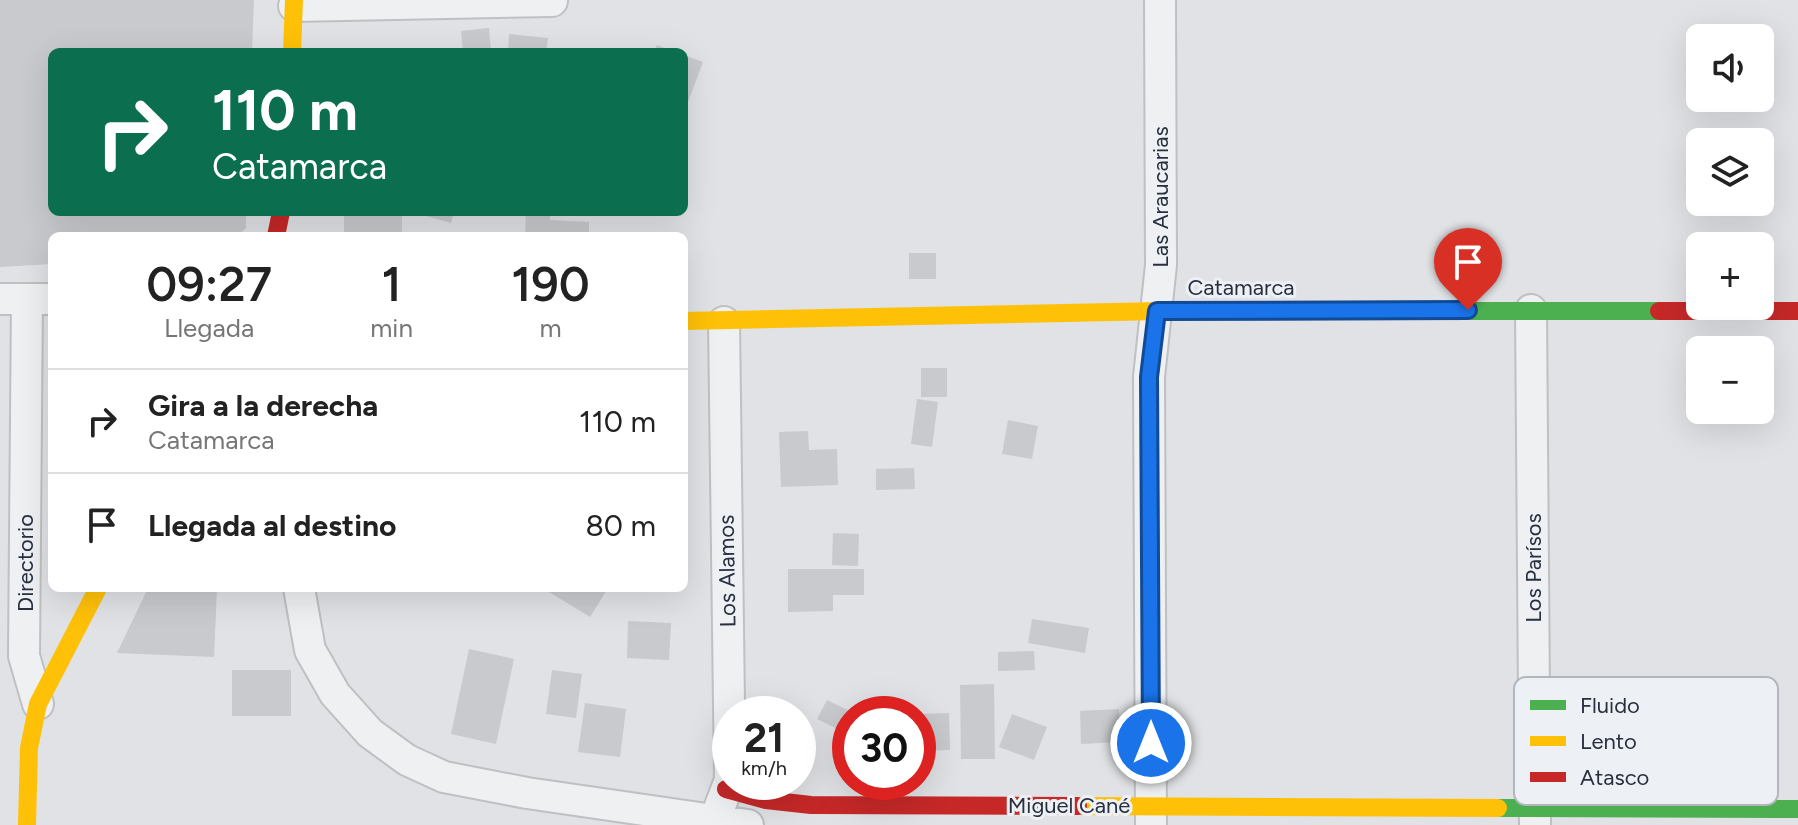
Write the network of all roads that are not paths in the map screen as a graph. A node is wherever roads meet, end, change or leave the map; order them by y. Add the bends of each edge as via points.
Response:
1 (1160, 0) edge
2 (552, 1) edge
3 (294, 3) edge
4 (292, 48) edge
5 (26, 299) edge
6 (1531, 310) junction
7 (1157, 311) junction
8 (1798, 311) edge
9 (688, 321) edge
10 (724, 322) junction
11 (96, 592) edge
12 (300, 592) edge
13 (1534, 677) edge
14 (729, 696) edge
15 (38, 704) junction
16 (14, 782) edge
17 (722, 800) edge
18 (766, 800) edge
19 (1798, 809) edge
20 (1151, 815) edge
21 (1535, 816) edge
22 (716, 819) junction
23 (27, 825) edge
24 (748, 825) edge

1 - 7 street, Las Araucarias
2 - 3 street
3 - 4 street
5 - 15 street, Directorio via 24,656
6 - 7 street, Catamarca
6 - 8 street, Catamarca
6 - 13 street, Los Parísos
7 - 10 street, Catamarca
7 - 20 street, Las Araucarias via 1149,377
9 - 10 street, Catamarca
10 - 14 street, Los Alamos
11 - 15 street
12 - 22 street via 310,650 335,694 370,733 407,760 444,777 596,805
15 - 16 street, Directorio via 29,748
16 - 23 street, Directorio
17 - 22 street, Los Alamos
18 - 20 street, Miguel Cané
19 - 21 street, Miguel Cané
20 - 21 street, Miguel Cané
22 - 24 street

